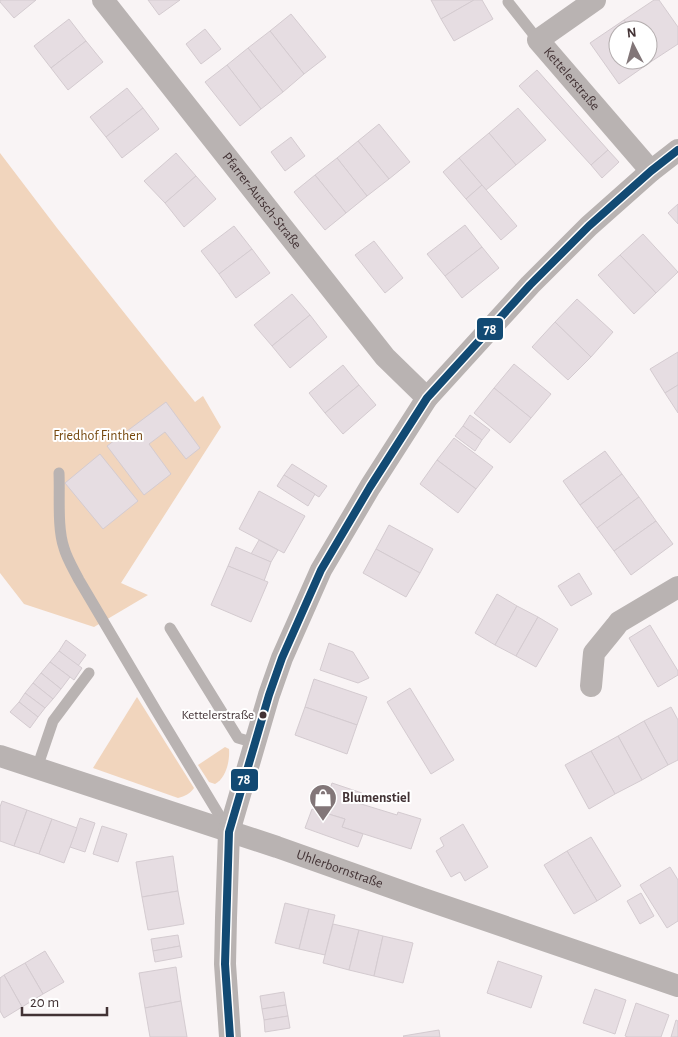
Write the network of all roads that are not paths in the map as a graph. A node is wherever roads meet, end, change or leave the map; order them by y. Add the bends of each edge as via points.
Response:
1 (103, 0) edge
2 (595, 0) edge
3 (508, 2) dead end
4 (538, 40) junction
5 (678, 150) edge
6 (651, 171) junction
7 (427, 398) junction
8 (59, 473) dead end
9 (678, 587) edge
10 (170, 628) dead end
11 (89, 673) dead end
12 (591, 686) dead end
13 (255, 743) junction
14 (0, 756) edge
15 (37, 768) junction
16 (230, 832) junction
17 (678, 986) edge
18 (230, 1037) edge

1 - 7 street, Pfarrer-Autsch-Straße via 385,357
2 - 4 street, Kettelerstraße
3 - 4 lane
4 - 6 street, Kettelerstraße
5 - 6 street
6 - 7 street via 536,278
7 - 13 street via 321,570 282,658
8 - 16 lane via 61,530 71,564
9 - 12 street via 619,622 594,653
10 - 13 lane via 238,738
11 - 15 lane via 53,721
13 - 16 street
14 - 15 street, Uhlerbornstraße
15 - 16 street, Uhlerbornstraße
16 - 17 street, Uhlerbornstraße
16 - 18 street via 225,964

